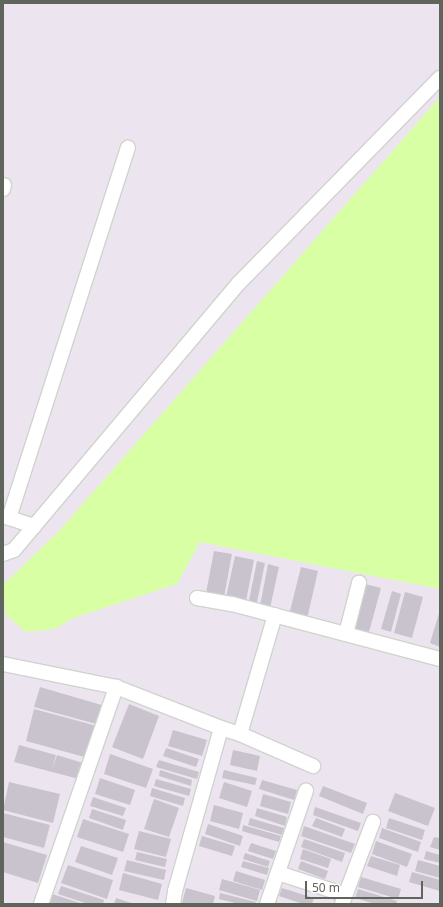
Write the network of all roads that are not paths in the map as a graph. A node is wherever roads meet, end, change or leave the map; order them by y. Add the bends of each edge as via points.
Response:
1 (440, 78) edge
2 (128, 148) dead end
3 (6, 517) edge
4 (34, 526) junction
5 (3, 554) edge
6 (359, 583) dead end
7 (197, 598) dead end
8 (275, 615) junction
9 (346, 634) junction
10 (440, 659) edge
11 (3, 664) edge
12 (116, 687) junction
13 (221, 728) junction
14 (240, 734) junction
15 (313, 766) dead end
16 (306, 791) dead end
17 (373, 822) dead end
18 (278, 873) junction
19 (344, 900) edge
20 (41, 904) edge
21 (173, 904) edge
22 (267, 904) edge

1 - 4 street via 239,283
2 - 3 street
3 - 4 street
4 - 5 street via 14,550
6 - 9 street
7 - 8 street
8 - 9 street
8 - 14 street
9 - 10 street
11 - 12 street
12 - 13 street
12 - 20 street
13 - 14 street
13 - 21 street
14 - 15 street
16 - 18 street
17 - 19 street
18 - 19 street
18 - 22 street

